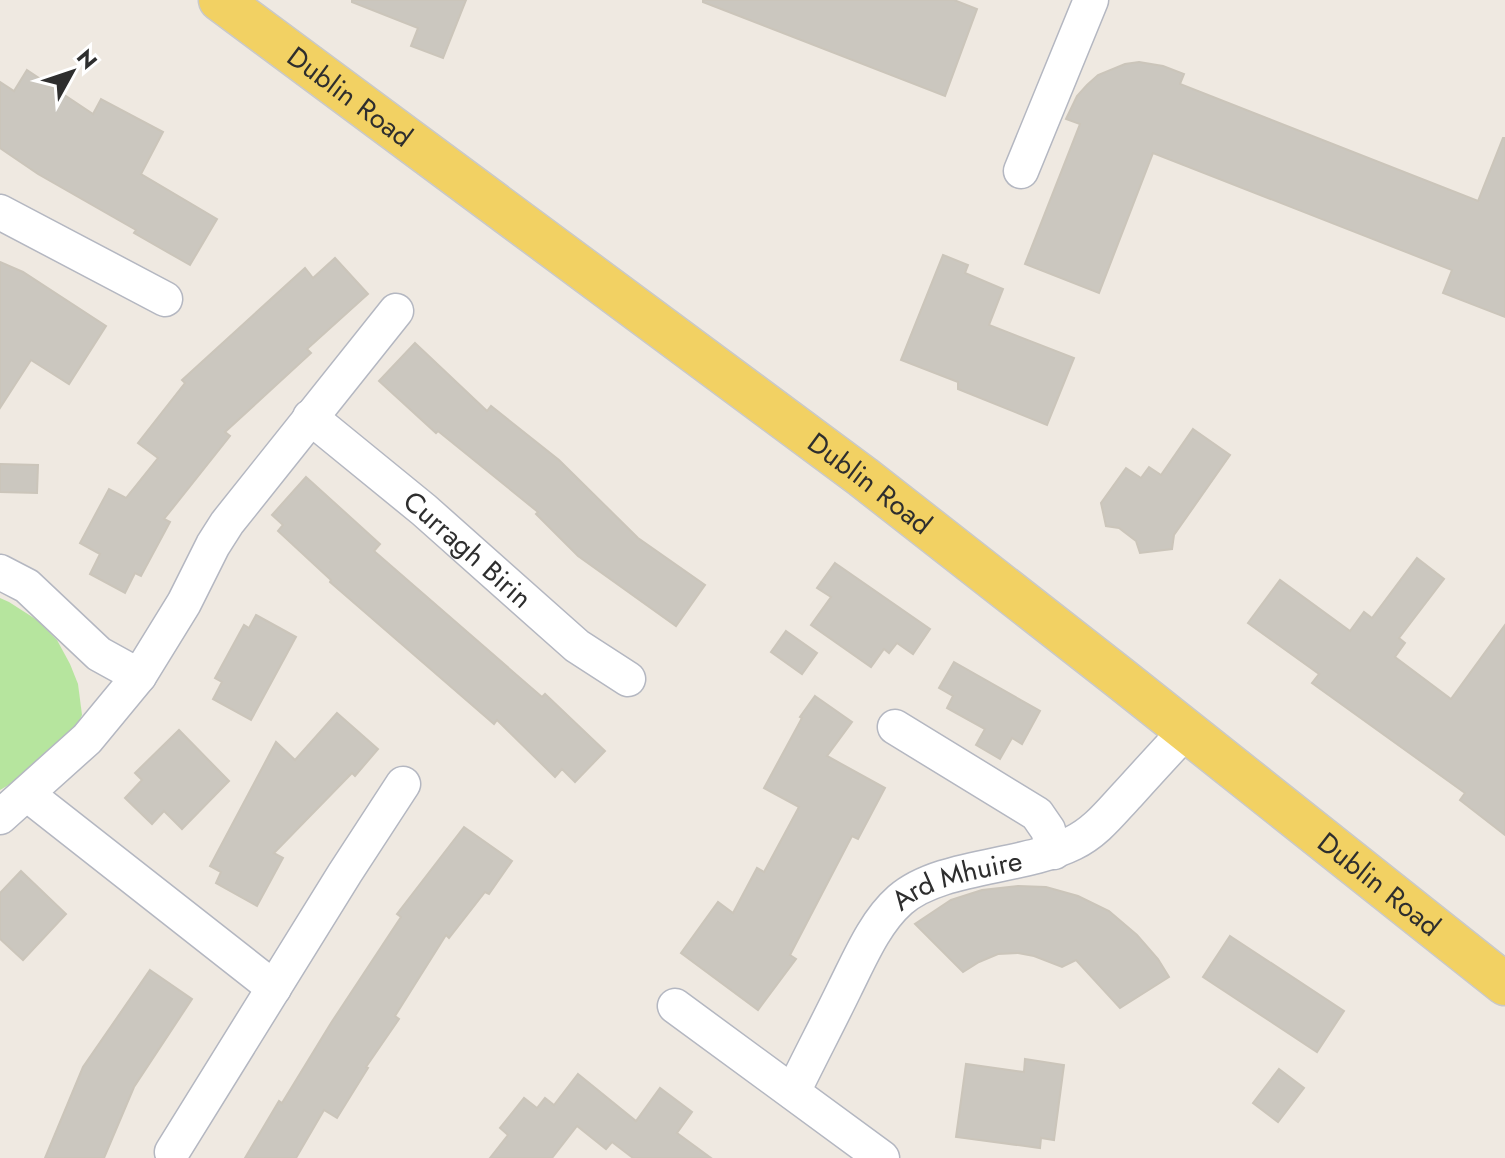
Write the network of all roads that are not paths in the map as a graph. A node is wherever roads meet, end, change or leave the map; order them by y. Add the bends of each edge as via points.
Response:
1 (220, 0) edge
2 (1091, 0) edge
3 (1021, 171) dead end
4 (0, 212) edge
5 (165, 299) dead end
6 (396, 311) dead end
7 (310, 417) junction
8 (0, 572) edge
9 (139, 676) junction
10 (628, 679) dead end
11 (895, 727) dead end
12 (1186, 731) junction
13 (403, 784) dead end
14 (27, 794) junction
15 (0, 817) edge
16 (1054, 852) junction
17 (1505, 984) edge
18 (274, 988) junction
19 (675, 1006) dead end
20 (793, 1092) junction
21 (172, 1152) dead end
22 (882, 1158) edge

1 - 12 main road, Dublin Road via 863,477
2 - 3 street
4 - 5 street
6 - 7 street
7 - 9 street via 224,527
7 - 10 street, Curragh Birin via 577,646
8 - 9 street via 27,586 99,654
9 - 14 street via 87,739
11 - 16 street via 1037,814 1046,824
12 - 16 street, Ard Mhuire via 1097,828
12 - 17 main road, Dublin Road
13 - 18 street
14 - 15 street
14 - 18 street
16 - 20 street, Ard Mhuire via 941,879 902,898 859,961
18 - 21 street
19 - 20 street
20 - 22 street

